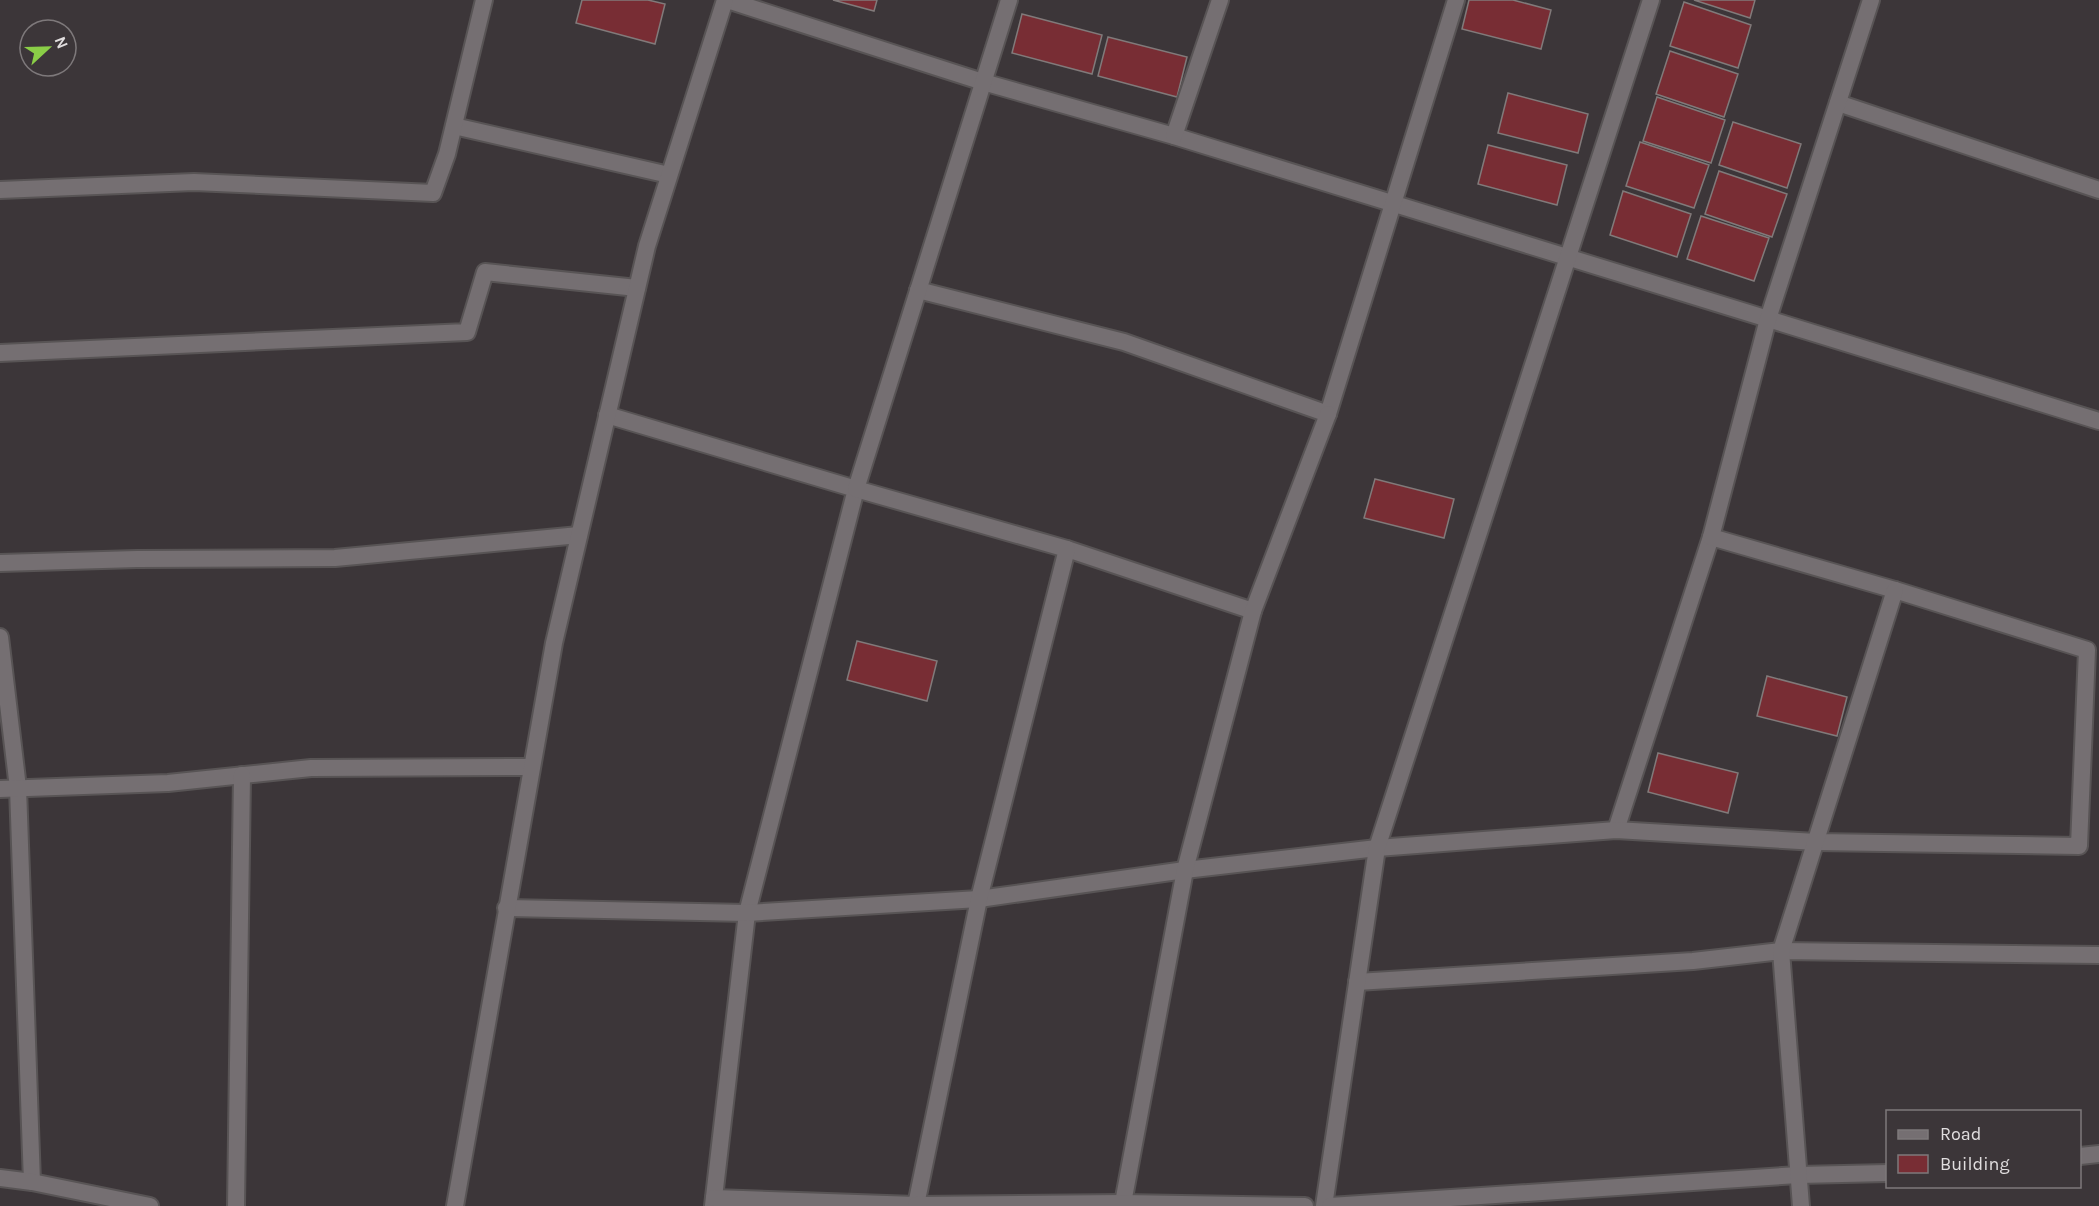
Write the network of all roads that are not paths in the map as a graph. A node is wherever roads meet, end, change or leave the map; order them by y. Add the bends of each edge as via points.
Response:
1 (483, 0) edge
2 (726, 0) edge
3 (1009, 0) edge
4 (1220, 0) edge
5 (1456, 0) edge
6 (1651, 0) edge
7 (1871, 0) edge
8 (983, 82) junction
9 (1838, 103) junction
10 (454, 126) junction
11 (1174, 136) junction
12 (669, 175) junction
13 (0, 190) edge
14 (2099, 190) edge
15 (1392, 203) junction
16 (1569, 258) junction
17 (637, 288) junction
18 (918, 290) junction
19 (1768, 319) junction
20 (0, 353) edge
21 (1328, 414) junction
22 (607, 415) junction
23 (2099, 421) edge
24 (856, 489) junction
25 (579, 535) junction
26 (1710, 537) junction
27 (1066, 549) junction
28 (0, 563) edge
29 (1895, 590) junction
30 (1253, 611) junction
31 (0, 637) edge
32 (531, 767) junction
33 (242, 775) junction
34 (18, 788) junction
35 (0, 789) edge
36 (1616, 830) junction
37 (1816, 842) junction
38 (1377, 848) junction
39 (1185, 870) junction
40 (980, 899) junction
41 (506, 908) junction
42 (747, 913) junction
43 (1781, 951) junction
44 (2099, 955) edge
45 (1357, 982) junction
46 (2099, 1154) edge
47 (2081, 1156) edge
48 (1886, 1173) edge
49 (1798, 1175) junction
50 (0, 1178) edge
51 (32, 1182) junction
52 (713, 1202) edge
53 (1123, 1203) junction
54 (916, 1205) edge
55 (150, 1206) edge
56 (236, 1206) edge
57 (455, 1206) edge
58 (1305, 1206) edge
59 (1324, 1206) edge
60 (1330, 1206) edge
61 (1801, 1206) edge

1 - 10 street
2 - 8 street
2 - 12 street
3 - 8 street
4 - 11 street
5 - 15 street
6 - 16 street
7 - 9 street
8 - 11 street
8 - 18 street
9 - 14 street
9 - 19 street
10 - 12 street
10 - 13 street via 433,194 194,182
11 - 15 street
12 - 17 street
15 - 16 street
15 - 21 street
16 - 19 street
16 - 38 street
17 - 20 street via 485,272 467,332
17 - 22 street
18 - 21 street via 1124,342
18 - 24 street
19 - 23 street
19 - 26 street
21 - 30 street
22 - 24 street
22 - 25 street
24 - 27 street
24 - 42 street
25 - 28 street via 335,558
25 - 32 street
26 - 29 street
26 - 36 street
27 - 30 street
27 - 40 street
29 - 37 street
29 - 37 street via 2087,650 2079,846
30 - 39 street
31 - 34 street
32 - 33 street via 311,768
32 - 41 street
33 - 34 street via 168,783
33 - 56 street
34 - 35 street
34 - 51 street
36 - 37 street
36 - 38 street
37 - 43 street
38 - 39 street
38 - 45 street
39 - 40 street
39 - 53 street
40 - 42 street
40 - 54 street
41 - 42 street
41 - 57 street
42 - 52 street
43 - 44 street
43 - 45 street via 1693,961
43 - 49 street
45 - 59 street
46 - 47 street
48 - 49 street
49 - 60 street
49 - 61 street
50 - 51 street
51 - 55 street
52 - 54 street
53 - 54 street
53 - 58 street

